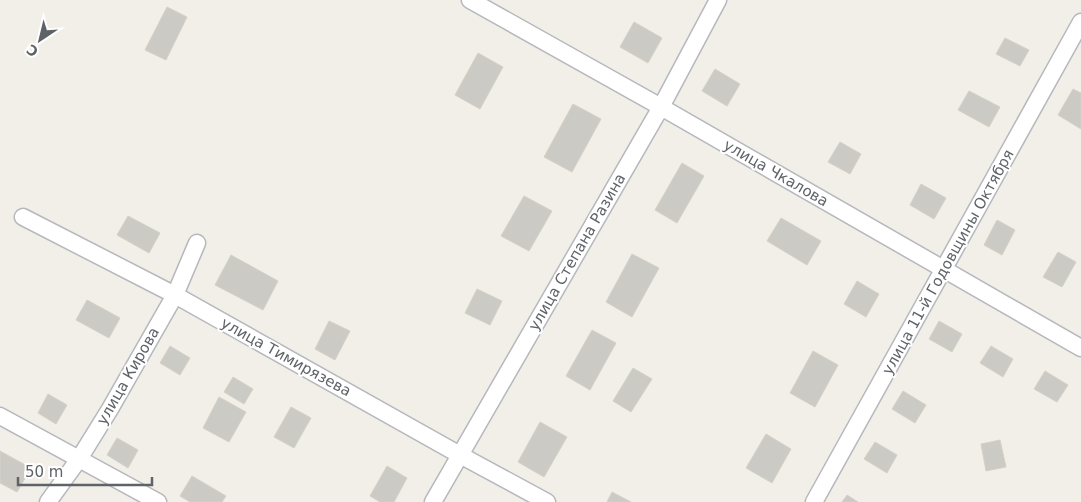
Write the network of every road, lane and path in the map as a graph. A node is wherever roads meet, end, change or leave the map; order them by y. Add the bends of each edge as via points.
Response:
1 (470, 0) edge
2 (718, 0) edge
3 (1081, 22) edge
4 (661, 107) junction
5 (23, 217) dead end
6 (197, 243) dead end
7 (944, 270) junction
8 (175, 295) junction
9 (1081, 348) edge
10 (0, 416) edge
11 (460, 455) junction
12 (79, 459) junction
13 (48, 502) edge
14 (158, 502) edge
15 (433, 502) edge
16 (548, 502) edge
17 (814, 502) edge

1 - 4 street, улица Чкалова
2 - 4 street, улица Степана Разина
3 - 7 street, улица 11-й Годовщины Октября
4 - 7 street, улица Чкалова
4 - 11 street, улица Степана Разина
5 - 8 street, улица Тимирязева
6 - 8 street, улица Кирова
7 - 9 street, улица Чкалова
7 - 17 street, улица 11-й Годовщины Октября
8 - 11 street, улица Тимирязева
8 - 12 street, улица Кирова
10 - 12 street
11 - 15 street, улица Степана Разина
11 - 16 street, улица Тимирязева
12 - 13 street, улица Кирова
12 - 14 street

